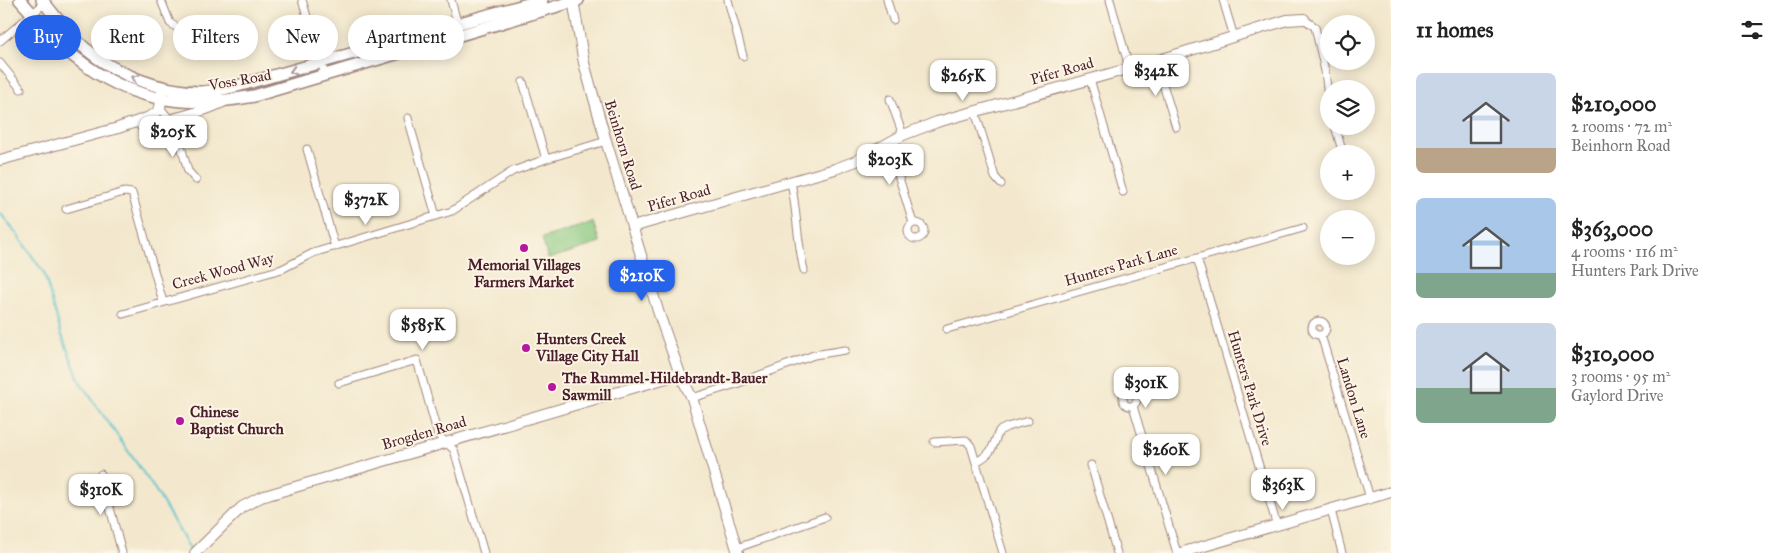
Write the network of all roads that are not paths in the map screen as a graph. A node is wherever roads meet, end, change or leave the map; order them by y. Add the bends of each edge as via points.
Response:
1 (20, 0) edge
2 (161, 0) edge
3 (302, 0) edge
4 (451, 0) edge
5 (542, 0) edge
6 (575, 0) edge
7 (728, 0) edge
8 (887, 0) edge
9 (1110, 0) edge
10 (1223, 0) edge
11 (44, 2) edge
12 (32, 14) junction
13 (455, 15) edge
14 (1304, 19) joint
15 (893, 20) dead end
16 (173, 25) edge
17 (464, 28) edge
18 (464, 29) edge
19 (1234, 37) junction
20 (0, 41) edge
21 (743, 56) dead end
22 (348, 57) edge
23 (370, 60) edge
24 (1156, 61) junction
25 (0, 63) edge
26 (321, 63) junction
27 (1129, 67) junction
28 (325, 75) junction
29 (1090, 79) junction
30 (1326, 80) edge
31 (523, 82) dead end
32 (22, 89) dead end
33 (161, 98) junction
34 (890, 100) dead end
35 (224, 101) junction
36 (975, 111) junction
37 (408, 118) dead end
38 (171, 119) junction
39 (1176, 127) dead end
40 (118, 128) junction
41 (903, 135) junction
42 (606, 141) junction
43 (888, 142) junction
44 (307, 149) dead end
45 (546, 159) junction
46 (0, 160) edge
47 (196, 180) dead end
48 (790, 182) junction
49 (1001, 184) dead end
50 (1123, 192) dead end
51 (66, 209) dead end
52 (436, 216) junction
53 (912, 223) dead end
54 (632, 227) junction
55 (1304, 228) dead end
56 (335, 247) junction
57 (1197, 258) junction
58 (804, 270) dead end
59 (163, 302) junction
60 (124, 314) dead end
61 (946, 329) dead end
62 (1321, 335) dead end
63 (845, 350) dead end
64 (680, 374) junction
65 (339, 383) dead end
66 (692, 398) junction
67 (1133, 406) dead end
68 (1028, 421) dead end
69 (447, 442) junction
70 (934, 442) dead end
71 (976, 462) junction
72 (1091, 465) dead end
73 (101, 474) dead end
74 (1391, 492) edge
75 (1370, 498) junction
76 (1331, 510) junction
77 (825, 517) dead end
78 (1277, 526) junction
79 (737, 551) edge
80 (122, 553) edge
81 (195, 553) edge
82 (484, 553) edge
83 (1003, 553) edge
84 (1117, 553) edge
85 (1179, 553) edge
86 (1342, 553) edge

1 - 12 main road, Voss Road
2 - 16 street
3 - 26 street
4 - 13 street
5 - 17 main road, Voss Road
6 - 18 main road, Voss Road
6 - 42 street, Beinhorn Road via 584,64
7 - 21 street
8 - 15 street
9 - 27 street
10 - 19 street
11 - 12 street
33 -> 11 main road, Voss Road via 137,79 84,48
12 - 20 street
12 - 33 main road, Voss Road via 63,47 103,77 123,88
14 - 19 street, Pifer Road via 1287,20
14 - 30 street via 1315,27
19 - 24 street, Pifer Road
22 - 26 main road, Voss Road
23 - 28 main road, Voss Road
24 - 27 street, Pifer Road
24 - 39 street
25 - 32 street
26 - 28 street
26 -> 33 main road, Voss Road via 237,86
27 - 29 street, Pifer Road
28 - 35 main road, Voss Road via 254,96
29 - 36 street, Pifer Road
29 - 50 street
31 - 45 street
33 - 35 main road, Voss Road via 188,102
33 - 38 street
33 - 40 street via 155,114
34 - 41 street
35 - 38 street
36 - 41 street, Pifer Road
36 - 49 street via 995,177
37 - 52 street
38 - 40 street
38 - 47 street via 188,171
40 - 46 street
41 - 43 street, Pifer Road
42 - 45 street, Creek Wood Way
42 - 54 street, Beinhorn Road
43 - 48 street, Pifer Road via 856,161
43 - 53 street
44 - 56 street
45 - 52 street, Creek Wood Way via 513,171 466,203
48 - 54 street, Pifer Road
48 - 58 street
51 - 59 street via 124,192 132,193
52 - 56 street, Creek Wood Way
54 - 64 street, Beinhorn Road
55 - 57 street, Hunters Park Lane
56 - 59 street, Creek Wood Way via 313,253 282,270
57 - 61 street, Hunters Park Lane
57 - 78 street, Hunters Park Drive
59 - 60 street, Creek Wood Way
62 - 75 street, Landon Lane
63 - 66 street via 814,356
64 - 66 street, Beinhorn Road
64 - 69 street, Brogden Road
65 - 69 street via 417,360 438,434
66 - 79 street, Beinhorn Road
67 - 85 street
68 - 71 street via 999,431 993,450
69 - 81 street, Brogden Road via 261,496 242,507
69 - 82 street via 454,450
70 - 71 street via 966,440
71 - 83 street
72 - 84 street
73 - 80 street
74 - 75 street
75 - 76 street
76 - 78 street
76 - 86 street
77 - 79 street
78 - 85 street

